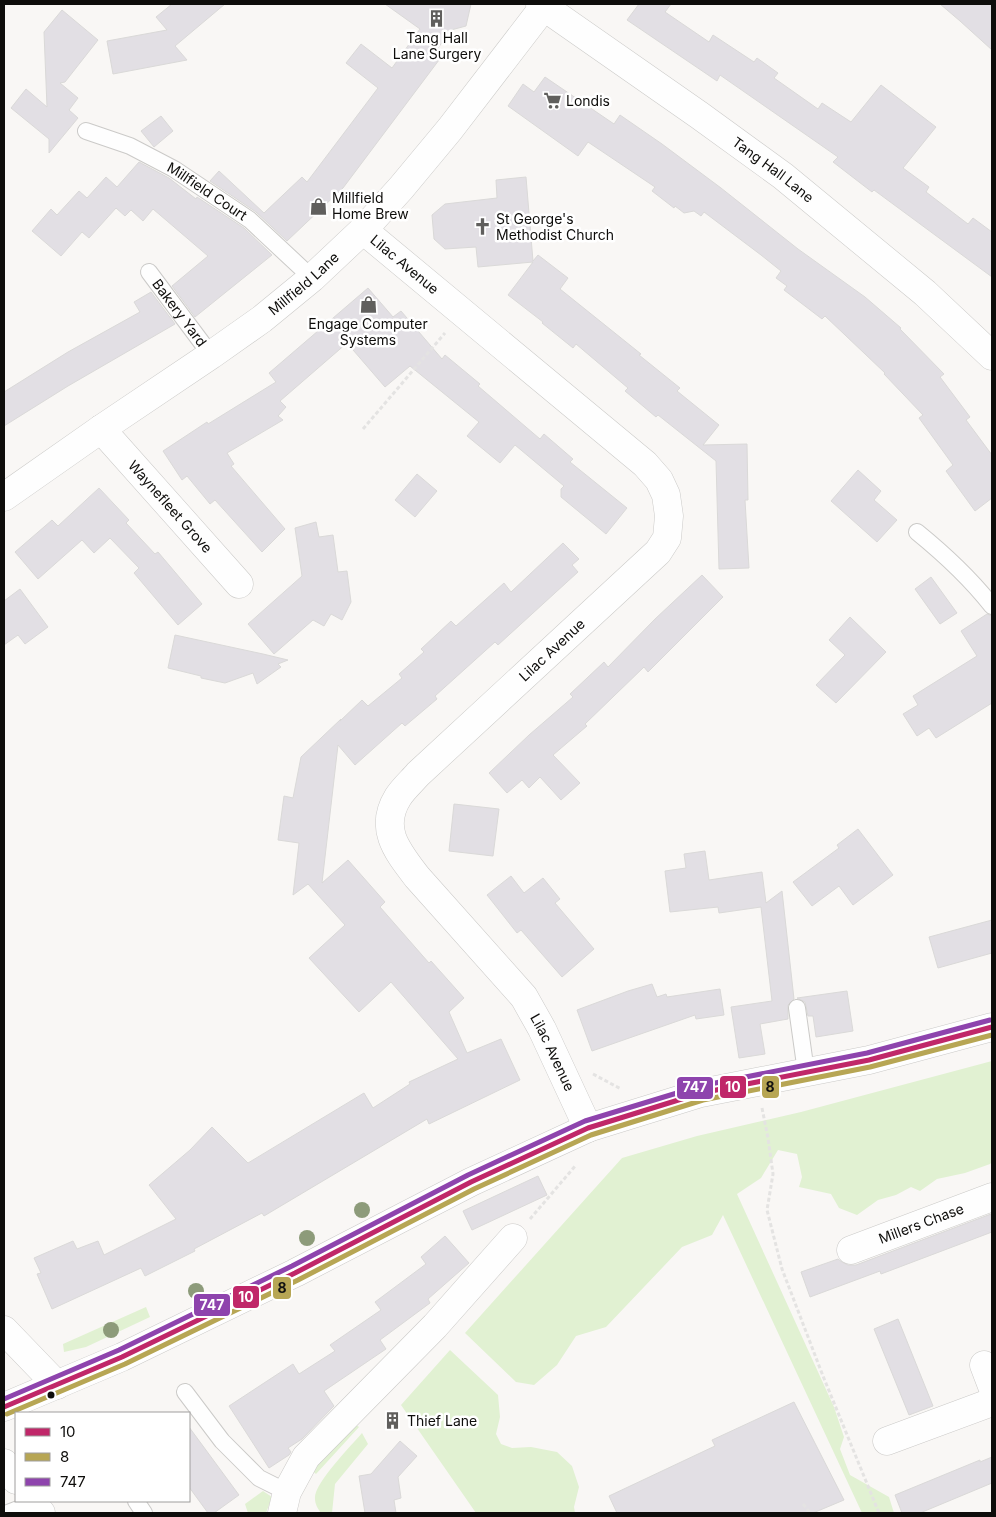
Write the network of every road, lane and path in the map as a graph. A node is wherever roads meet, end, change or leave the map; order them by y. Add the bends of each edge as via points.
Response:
1 (543, 5) edge
2 (86, 131) dead end
3 (363, 230) junction
4 (149, 272) dead end
5 (312, 278) junction
6 (463, 313) junction
7 (211, 355) junction
8 (992, 356) edge
9 (100, 429) junction
10 (363, 429) dead end
11 (4, 497) edge
12 (917, 532) dead end
13 (239, 584) dead end
14 (992, 606) edge
15 (797, 1008) dead end
16 (992, 1027) edge
17 (806, 1072) junction
18 (756, 1081) junction
19 (588, 1128) junction
20 (578, 1161) dead end
21 (992, 1197) edge
22 (513, 1238) joint
23 (851, 1250) dead end
24 (4, 1330) edge
25 (57, 1385) junction
26 (185, 1392) dead end
27 (992, 1402) edge
28 (4, 1407) edge
29 (888, 1441) dead end
30 (4, 1463) edge
31 (15, 1479) edge
32 (137, 1502) edge
33 (285, 1502) edge
34 (36, 1504) edge
35 (803, 1504) dead end
36 (8, 1513) edge
37 (144, 1513) edge
38 (810, 1513) edge
39 (879, 1513) edge

1 - 3 street, Millfield Lane via 450,129
1 - 8 street, Tang Hall Lane via 783,176 925,293
2 - 5 lane, Millfield Court via 130,146 181,174 250,220
3 - 5 street, Millfield Lane
3 - 6 street, Lilac Avenue
4 - 7 lane, Bakery Yard
5 - 7 street, Millfield Lane
6 - 10 path
6 - 19 street, Lilac Avenue via 645,464 659,480 666,495 669,516 667,538 658,552 418,774 398,797 389,818 391,837 418,877 524,997
7 - 9 street, Millfield Lane
9 - 11 street, Millfield Lane
9 - 13 street, Waynefleet Grove
12 - 14 lane via 977,587
15 - 17 lane
16 - 17 street via 869,1060
17 - 18 street
18 - 19 street via 696,1095
18 - 39 path via 772,1174 767,1210 782,1269
19 - 25 street via 471,1182 295,1273
20 - 22 path
21 - 23 street, Millers Chase
22 - 33 street via 435,1326 306,1457
24 - 25 street
25 - 28 street
26 - 33 lane via 222,1441
27 - 29 street
30 - 31 street
32 - 37 lane
34 - 36 lane
35 - 38 path

